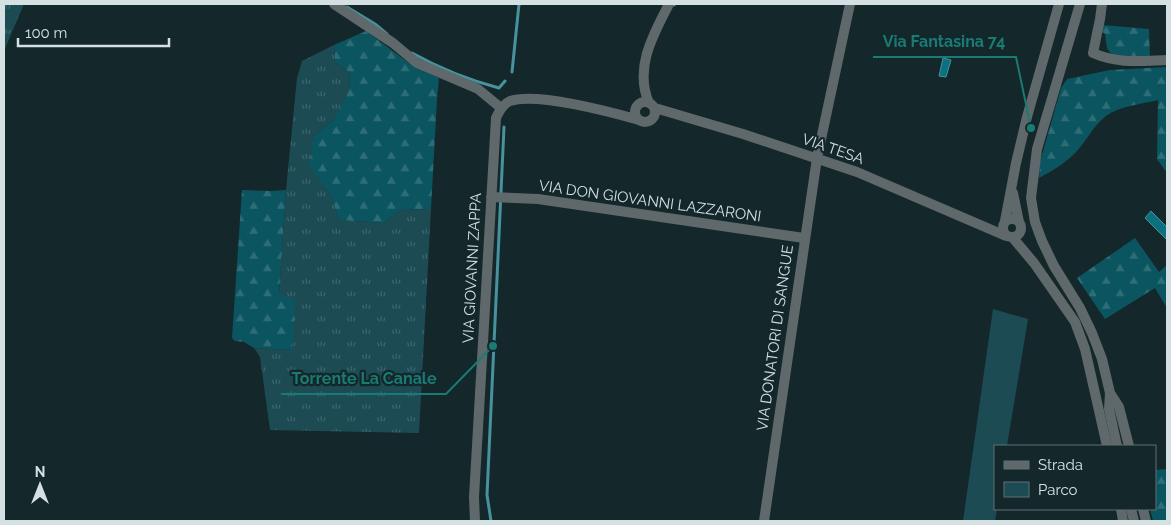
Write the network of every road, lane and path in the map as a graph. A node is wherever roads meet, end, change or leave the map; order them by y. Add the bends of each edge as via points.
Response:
1 (334, 4) edge
2 (669, 4) edge
3 (850, 4) edge
4 (1059, 4) edge
5 (1080, 4) edge
6 (1102, 4) edge
7 (1167, 60) edge
8 (644, 90) junction
9 (636, 107) junction
10 (501, 108) junction
11 (652, 110) junction
12 (621, 115) junction
13 (639, 120) junction
14 (816, 158) junction
15 (1011, 188) junction
16 (493, 197) junction
17 (976, 222) junction
18 (1004, 223) junction
19 (1020, 226) junction
20 (1009, 237) junction
21 (804, 238) junction
22 (1034, 263) junction
23 (1110, 393) junction
24 (1107, 445) edge
25 (1117, 445) edge
26 (1128, 445) edge
27 (475, 521) edge
28 (764, 521) edge

1 - 10 street via 417,63 478,89
2 - 8 street via 645,58 642,71
3 - 14 street, VIA DONATORI DI SANGUE
4 - 15 street via 1026,117
5 - 23 street via 1038,149 1031,198 1042,241 1092,333
6 - 7 street via 1092,53 1122,61
8 - 9 street
8 - 11 street
9 - 11 street via 642,102
9 - 12 street
9 - 13 street via 635,115
10 - 12 street via 509,101 544,99
10 - 16 street, VIA GIOVANNI ZAPPA via 496,118
11 - 13 street via 647,122
11 - 14 street, VIA TESA
12 - 13 street
14 - 17 street, VIA TESA
14 - 21 street, VIA DONATORI DI SANGUE
15 - 18 street
15 - 19 street
16 - 21 street, VIA DON GIOVANNI LAZZARONI via 538,199
16 - 27 street, VIA GIOVANNI ZAPPA
17 - 18 street, VIA TESA
17 - 20 street, VIA TESA
18 - 19 street via 1013,219
18 - 20 street via 1003,232
19 - 20 street via 1019,235
19 - 22 street
20 - 22 street
21 - 28 street, VIA DONATORI DI SANGUE
22 - 24 street via 1075,322 1085,349
23 - 25 street via 1109,409
23 - 26 street via 1119,407

